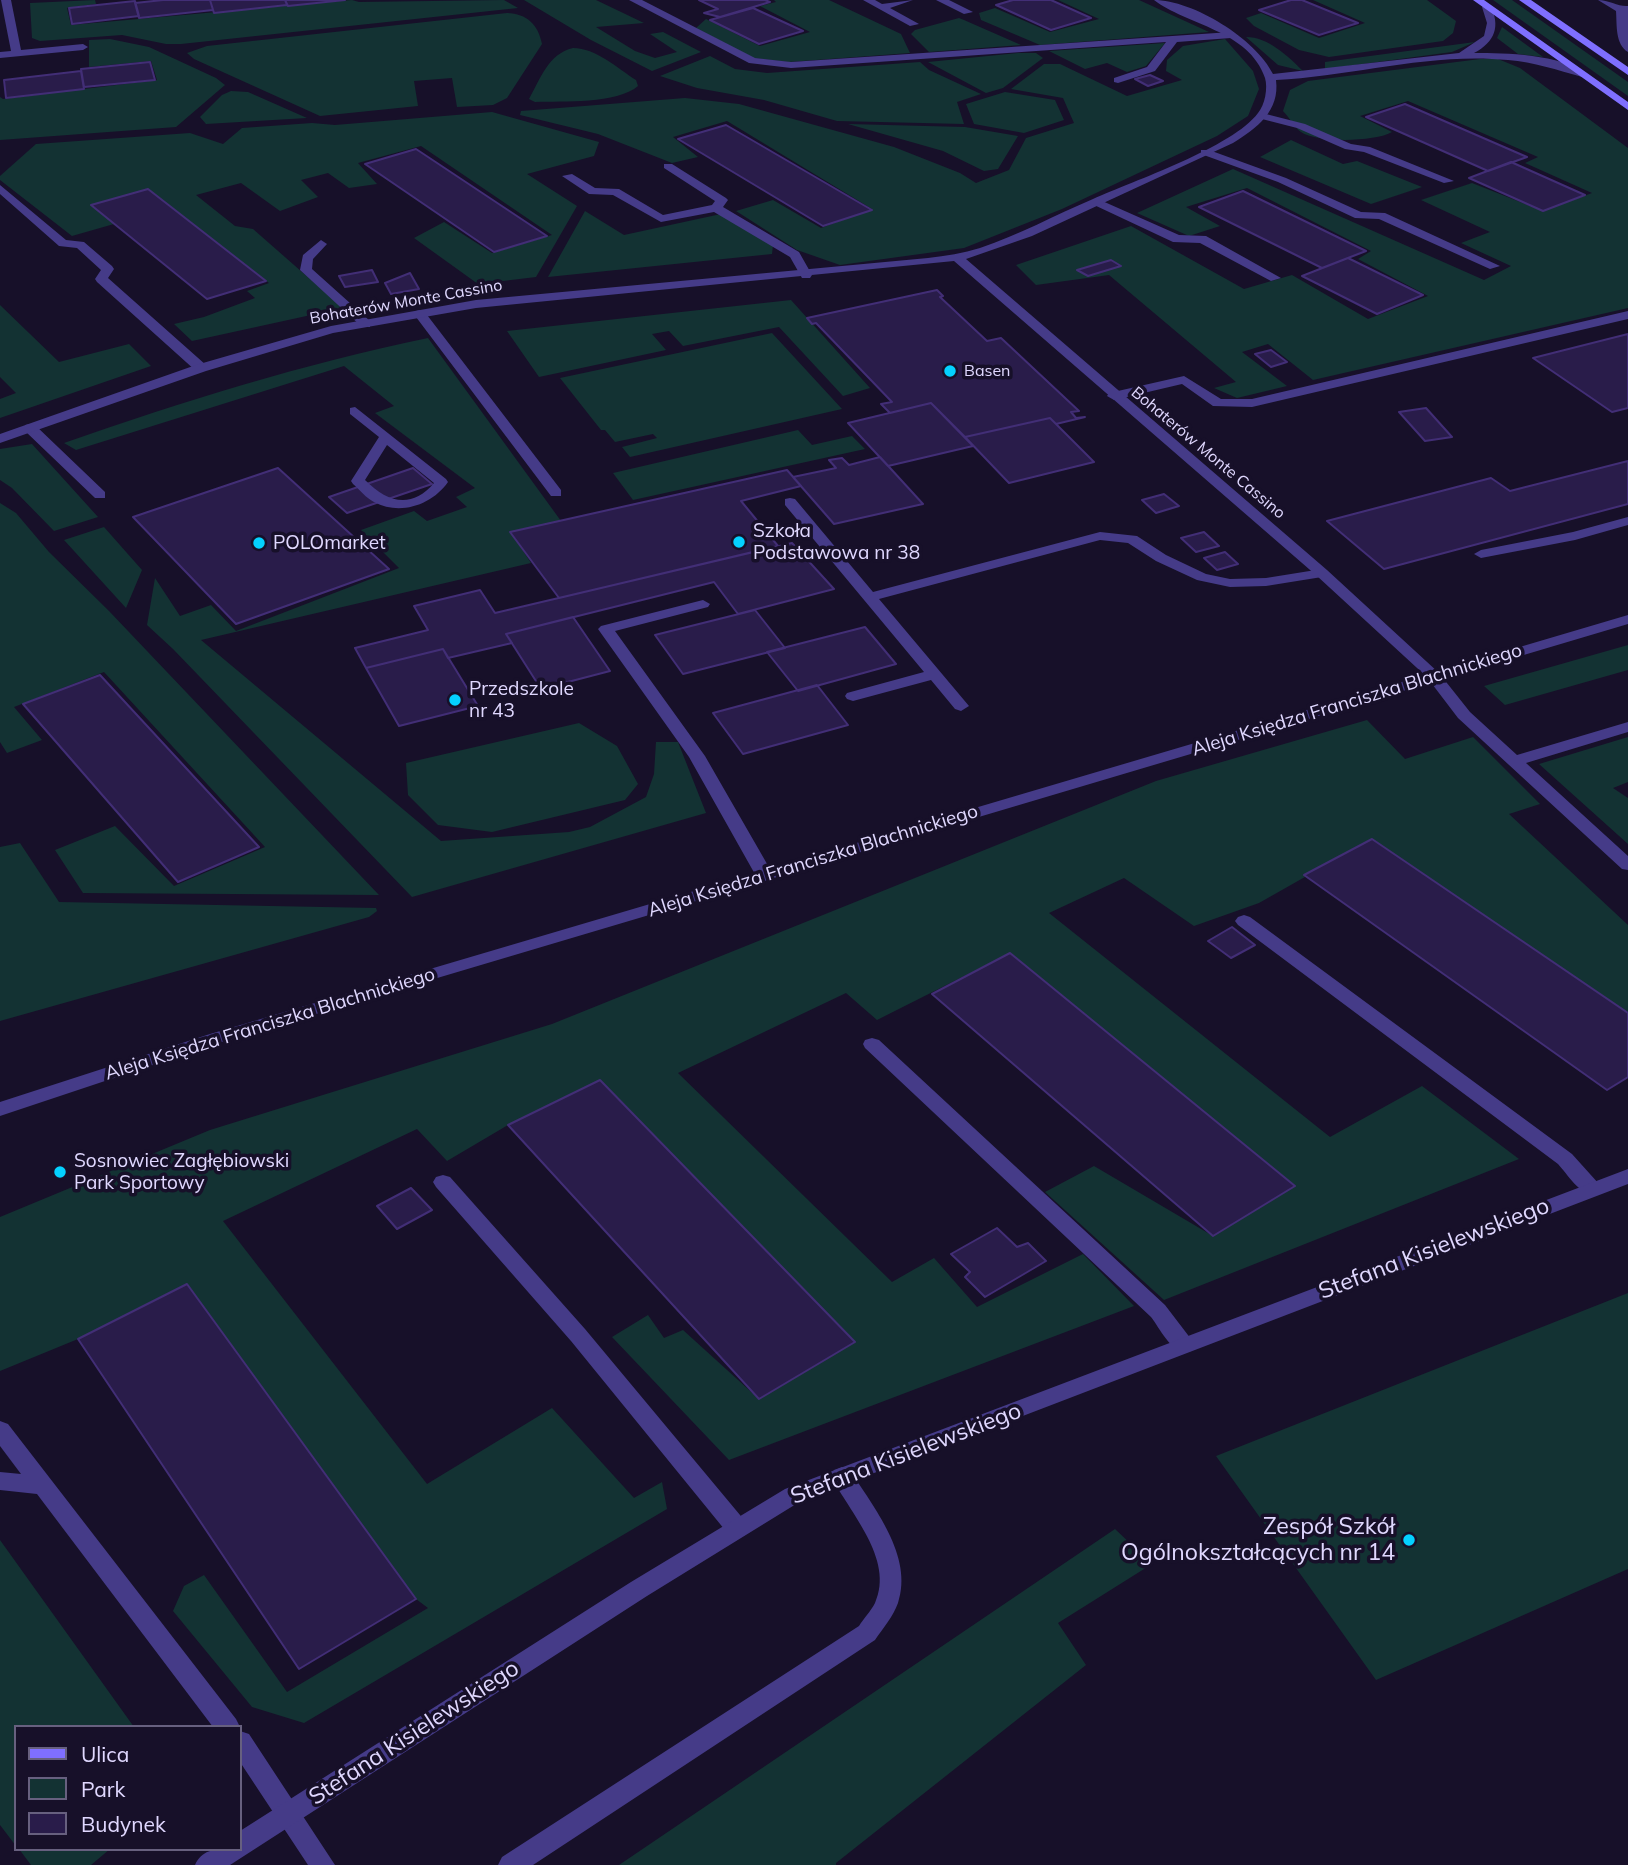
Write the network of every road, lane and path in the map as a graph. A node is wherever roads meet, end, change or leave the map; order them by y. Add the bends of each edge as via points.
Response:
1 (6, 0) edge
2 (634, 0) edge
3 (868, 0) edge
4 (908, 0) edge
5 (941, 0) edge
6 (1159, 0) edge
7 (1524, 0) edge
8 (1603, 0) edge
9 (1483, 3) edge
10 (881, 7) junction
11 (1625, 10) edge
12 (968, 12) dead end
13 (914, 24) dead end
14 (1231, 34) junction
15 (1174, 40) junction
16 (83, 47) dead end
17 (1628, 50) edge
18 (17, 53) junction
19 (0, 55) edge
20 (1443, 58) junction
21 (1628, 72) edge
22 (1583, 74) junction
23 (1270, 77) junction
24 (1118, 80) dead end
25 (1628, 107) edge
26 (1262, 116) junction
27 (1205, 152) junction
28 (668, 166) dead end
29 (568, 176) dead end
30 (1448, 181) dead end
31 (0, 188) edge
32 (1096, 202) junction
33 (716, 208) junction
34 (321, 244) dead end
35 (958, 258) junction
36 (1494, 265) dead end
37 (806, 275) junction
38 (1275, 278) dead end
39 (420, 314) junction
40 (1628, 315) edge
41 (366, 324) junction
42 (201, 368) junction
43 (1114, 396) junction
44 (355, 411) dead end
45 (30, 428) junction
46 (386, 436) junction
47 (0, 439) edge
48 (556, 494) dead end
49 (100, 495) dead end
50 (790, 502) dead end
51 (1628, 522) edge
52 (1481, 554) dead end
53 (1322, 573) junction
54 (870, 597) junction
55 (703, 604) dead end
56 (1628, 619) edge
57 (934, 674) junction
58 (1434, 676) junction
59 (853, 696) dead end
60 (961, 706) dead end
61 (1628, 727) edge
62 (1514, 761) junction
63 (1628, 865) edge
64 (765, 876) junction
65 (1244, 921) dead end
66 (872, 1044) dead end
67 (0, 1109) edge
68 (1628, 1176) edge
69 (443, 1182) dead end
70 (1592, 1189) junction
71 (1184, 1345) junction
72 (0, 1430) edge
73 (842, 1476) junction
74 (0, 1481) edge
75 (44, 1486) junction
76 (737, 1528) junction
77 (226, 1725) edge
78 (242, 1745) edge
79 (288, 1815) junction
80 (242, 1844) edge
81 (230, 1851) edge
82 (208, 1865) edge
83 (322, 1865) edge
84 (512, 1865) edge

1 - 18 street
2 - 15 street via 753,61 792,65
3 - 10 street
4 - 10 street
5 - 12 street
6 - 14 street
7 - 21 main road
8 - 11 street
9 - 20 street via 1494,22 1487,39 1473,50
9 - 22 main road
10 - 13 street
11 - 17 street via 1623,37
14 - 15 street
14 - 23 street
15 - 24 street via 1151,69
16 - 18 street
18 - 19 street
20 - 22 street via 1524,58
20 - 23 street via 1321,75
22 - 25 main road
23 - 26 street via 1272,92
26 - 27 street, Bohaterów Monte Cassino
26 - 30 street
27 - 32 street, Bohaterów Monte Cassino
27 - 36 street via 1282,180 1359,216 1381,215
28 - 33 street via 722,200
29 - 33 street via 593,192 615,191 661,219
31 - 42 street via 63,243 80,245 108,269 101,279
32 - 35 street, Bohaterów Monte Cassino
32 - 38 street via 1177,239 1202,239
33 - 37 street via 795,255
34 - 41 street via 307,258 306,270
35 - 37 street, Bohaterów Monte Cassino
35 - 43 street, Bohaterów Monte Cassino
37 - 39 street, Bohaterów Monte Cassino via 477,304
39 - 41 street, Bohaterów Monte Cassino
39 - 48 street
40 - 43 street via 1252,403 1218,403 1184,380
41 - 42 street, Bohaterów Monte Cassino
42 - 45 street, Bohaterów Monte Cassino
43 - 53 street, Bohaterów Monte Cassino
44 - 46 street
45 - 47 street, Bohaterów Monte Cassino
45 - 49 street
46 - 46 street via 441,482 436,491 411,503 395,504 380,500 358,481
50 - 54 street
51 - 52 street
53 - 54 street via 1230,583 1202,578 1132,539 1100,536
53 - 58 street, Bohaterów Monte Cassino
54 - 57 street
55 - 64 street via 606,629 697,756
56 - 58 street, Aleja Księdza Franciszka Blachnickiego
57 - 59 street
57 - 60 street
58 - 62 street, Bohaterów Monte Cassino via 1464,715
58 - 64 street, Aleja Księdza Franciszka Blachnickiego
61 - 62 street
62 - 63 street, Bohaterów Monte Cassino
64 - 67 street, Aleja Księdza Franciszka Blachnickiego via 216,1038
65 - 70 street via 1565,1159
66 - 71 street via 1158,1311
68 - 70 street, Stefana Kisielewskiego
69 - 76 street via 578,1335
70 - 71 street, Stefana Kisielewskiego
71 - 73 street, Stefana Kisielewskiego
72 - 75 street
73 - 76 street, Stefana Kisielewskiego via 793,1496
73 - 84 street via 889,1565 887,1601 867,1633
74 - 75 street
75 - 77 street
76 - 79 street, Stefana Kisielewskiego
78 - 79 street
79 - 80 street, Stefana Kisielewskiego
79 - 83 street
81 - 82 street

